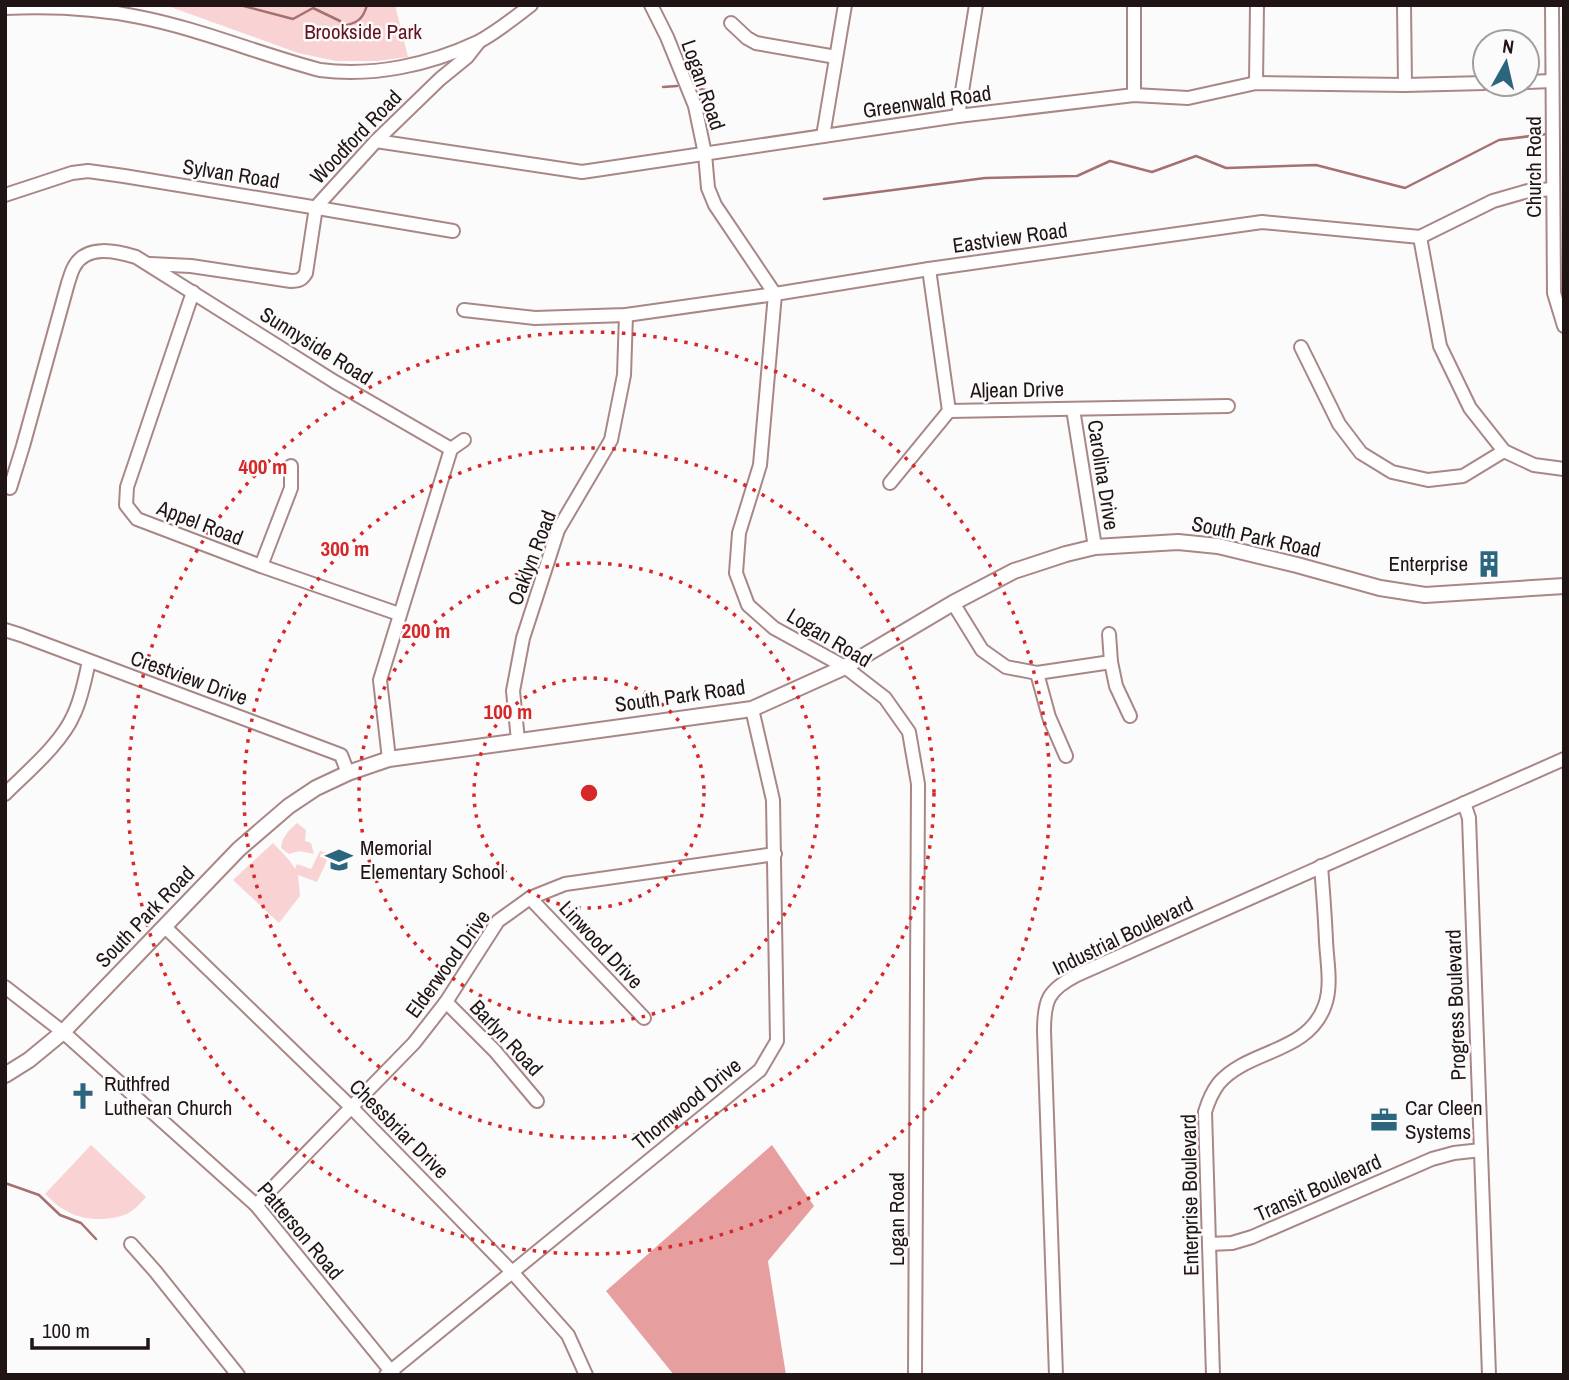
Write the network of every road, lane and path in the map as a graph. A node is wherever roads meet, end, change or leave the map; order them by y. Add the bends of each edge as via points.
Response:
1 (531, 5) edge
2 (651, 5) edge
3 (845, 5) edge
4 (976, 5) edge
5 (1134, 5) edge
6 (1257, 5) edge
7 (1404, 5) edge
8 (1552, 5) edge
9 (33, 6) edge
10 (5, 8) edge
11 (731, 23) dead end
12 (480, 41) junction
13 (836, 57) junction
14 (1541, 81) edge
15 (1552, 81) junction
16 (1256, 83) junction
17 (1471, 83) edge
18 (1405, 85) junction
19 (1134, 95) junction
20 (958, 116) junction
21 (823, 136) junction
22 (376, 141) junction
23 (705, 154) junction
24 (1553, 189) junction
25 (5, 195) edge
26 (316, 208) junction
27 (453, 231) dead end
28 (1420, 237) junction
29 (149, 264) junction
30 (191, 266) junction
31 (929, 269) junction
32 (189, 289) junction
33 (775, 294) junction
34 (464, 310) dead end
35 (626, 316) junction
36 (1564, 326) edge
37 (1301, 347) dead end
38 (1228, 406) dead end
39 (1073, 409) junction
40 (949, 411) junction
41 (464, 440) dead end
42 (451, 449) junction
43 (1504, 451) junction
44 (291, 466) dead end
45 (1564, 469) edge
46 (890, 483) dead end
47 (10, 488) dead end
48 (1095, 547) junction
49 (261, 566) junction
50 (1564, 586) edge
51 (953, 603) junction
52 (399, 614) junction
53 (5, 630) edge
54 (1109, 634) dead end
55 (89, 661) junction
56 (1111, 662) junction
57 (845, 667) junction
58 (1037, 673) junction
59 (752, 709) junction
60 (1130, 716) dead end
61 (518, 740) junction
62 (1066, 756) dead end
63 (389, 759) junction
64 (1564, 759) edge
65 (348, 772) junction
66 (5, 794) edge
67 (1464, 803) junction
68 (775, 854) junction
69 (1321, 866) junction
70 (530, 898) junction
71 (165, 927) junction
72 (5, 987) edge
73 (446, 1002) junction
74 (644, 1018) dead end
75 (64, 1032) junction
76 (5, 1075) edge
77 (537, 1101) dead end
78 (351, 1107) junction
79 (1481, 1150) junction
80 (256, 1205) junction
81 (131, 1244) dead end
82 (1209, 1244) junction
83 (512, 1272) junction
84 (390, 1374) edge
85 (238, 1375) edge
86 (586, 1375) edge
87 (915, 1375) edge
88 (1056, 1375) edge
89 (1213, 1375) edge
90 (1489, 1375) edge

1 - 12 street
2 - 23 street, Logan Road via 695,106
3 - 13 street
4 - 20 street
5 - 19 street
6 - 16 street
7 - 18 street
8 - 15 street, Church Road
9 - 10 street
9 - 12 street via 139,17 338,72 408,66
11 - 13 street via 756,43
12 - 22 street, Woodford Road
13 - 21 street
14 - 15 street
15 - 24 street, Church Road
16 - 18 street, Greenwald Road
16 - 19 street, Greenwald Road via 1188,98
17 - 18 street, Greenwald Road
19 - 20 street, Greenwald Road
20 - 21 street, Greenwald Road
21 - 23 street, Greenwald Road
22 - 23 street, Greenwald Road via 582,172
22 - 26 street, Woodford Road
23 - 33 street, Logan Road via 708,188 715,205
24 - 28 street via 1493,201
24 - 36 street, Church Road via 1554,293
25 - 26 street, Sylvan Road via 88,171
26 - 27 street, Sylvan Road
26 - 30 street, Woodford Road via 306,273 299,280
28 - 31 street, Eastview Road via 1262,222
28 - 43 street via 1440,346 1470,408
29 - 30 street
29 - 32 street, Sunnyside Road
29 - 47 street via 107,251 93,252 75,265
30 - 32 street
31 - 33 street, Eastview Road
31 - 40 street, Aljean Drive
32 - 42 street, Sunnyside Road
32 - 49 street, Appel Road via 127,487 126,505 137,519
33 - 35 street, Eastview Road
33 - 57 street, Logan Road via 760,466 739,533 736,573 748,605 774,628
34 - 35 street, Eastview Road via 535,318
35 - 61 street, Oaklyn Road via 624,375 611,440 558,530 523,638 513,691
37 - 43 street via 1339,424 1362,453 1392,472 1428,480 1463,476
38 - 39 street, Aljean Drive
39 - 40 street, Aljean Drive
39 - 48 street, Carolina Drive
40 - 46 street
41 - 42 street
42 - 52 street
43 - 45 street via 1534,465
44 - 49 street via 291,488
48 - 50 main road, South Park Road via 1178,542 1218,546 1380,588 1426,595
48 - 51 main road, South Park Road via 1014,571
49 - 52 street, Appel Road
51 - 57 main road, South Park Road
51 - 58 street via 982,650 1006,667
52 - 63 street via 380,680
53 - 55 street, Crestview Drive
54 - 56 street
55 - 65 street, Crestview Drive via 341,755
55 - 66 street via 68,726
56 - 58 street
56 - 60 street
57 - 59 main road, South Park Road
57 - 87 street, Logan Road via 885,698 909,732 918,784
58 - 62 street
59 - 61 main road, South Park Road
59 - 68 street, Thornwood Drive via 773,800
61 - 63 main road, South Park Road
63 - 65 main road, South Park Road
64 - 67 street, Industrial Boulevard
65 - 71 main road, South Park Road via 289,806 239,849
67 - 69 street, Industrial Boulevard
67 - 79 street, Progress Boulevard via 1469,818
68 - 70 street, Elderwood Drive via 565,884
68 - 83 street, Thornwood Drive via 777,1041 760,1070
69 - 82 street, Enterprise Boulevard via 1328,976 1325,1005 1310,1029 1291,1044 1229,1073 1210,1098 1205,1112
69 - 88 street, Industrial Boulevard via 1077,975 1055,988 1048,999 1044,1031
70 - 73 street, Elderwood Drive via 498,921
70 - 74 street, Linwood Drive
71 - 75 main road, South Park Road
71 - 78 street, Chessbriar Drive
72 - 75 street, Patterson Road
73 - 77 street, Barlyn Road
73 - 78 street, Elderwood Drive via 414,1043
75 - 76 main road, South Park Road
75 - 80 street, Patterson Road
78 - 80 street, Elderwood Drive
78 - 83 street, Chessbriar Drive
79 - 82 street, Transit Boulevard via 1432,1159 1252,1237
79 - 90 street, Progress Boulevard
80 - 84 street, Patterson Road
81 - 85 street
82 - 89 street, Enterprise Boulevard
83 - 84 street, Thornwood Drive
83 - 86 street, Chessbriar Drive via 568,1335

